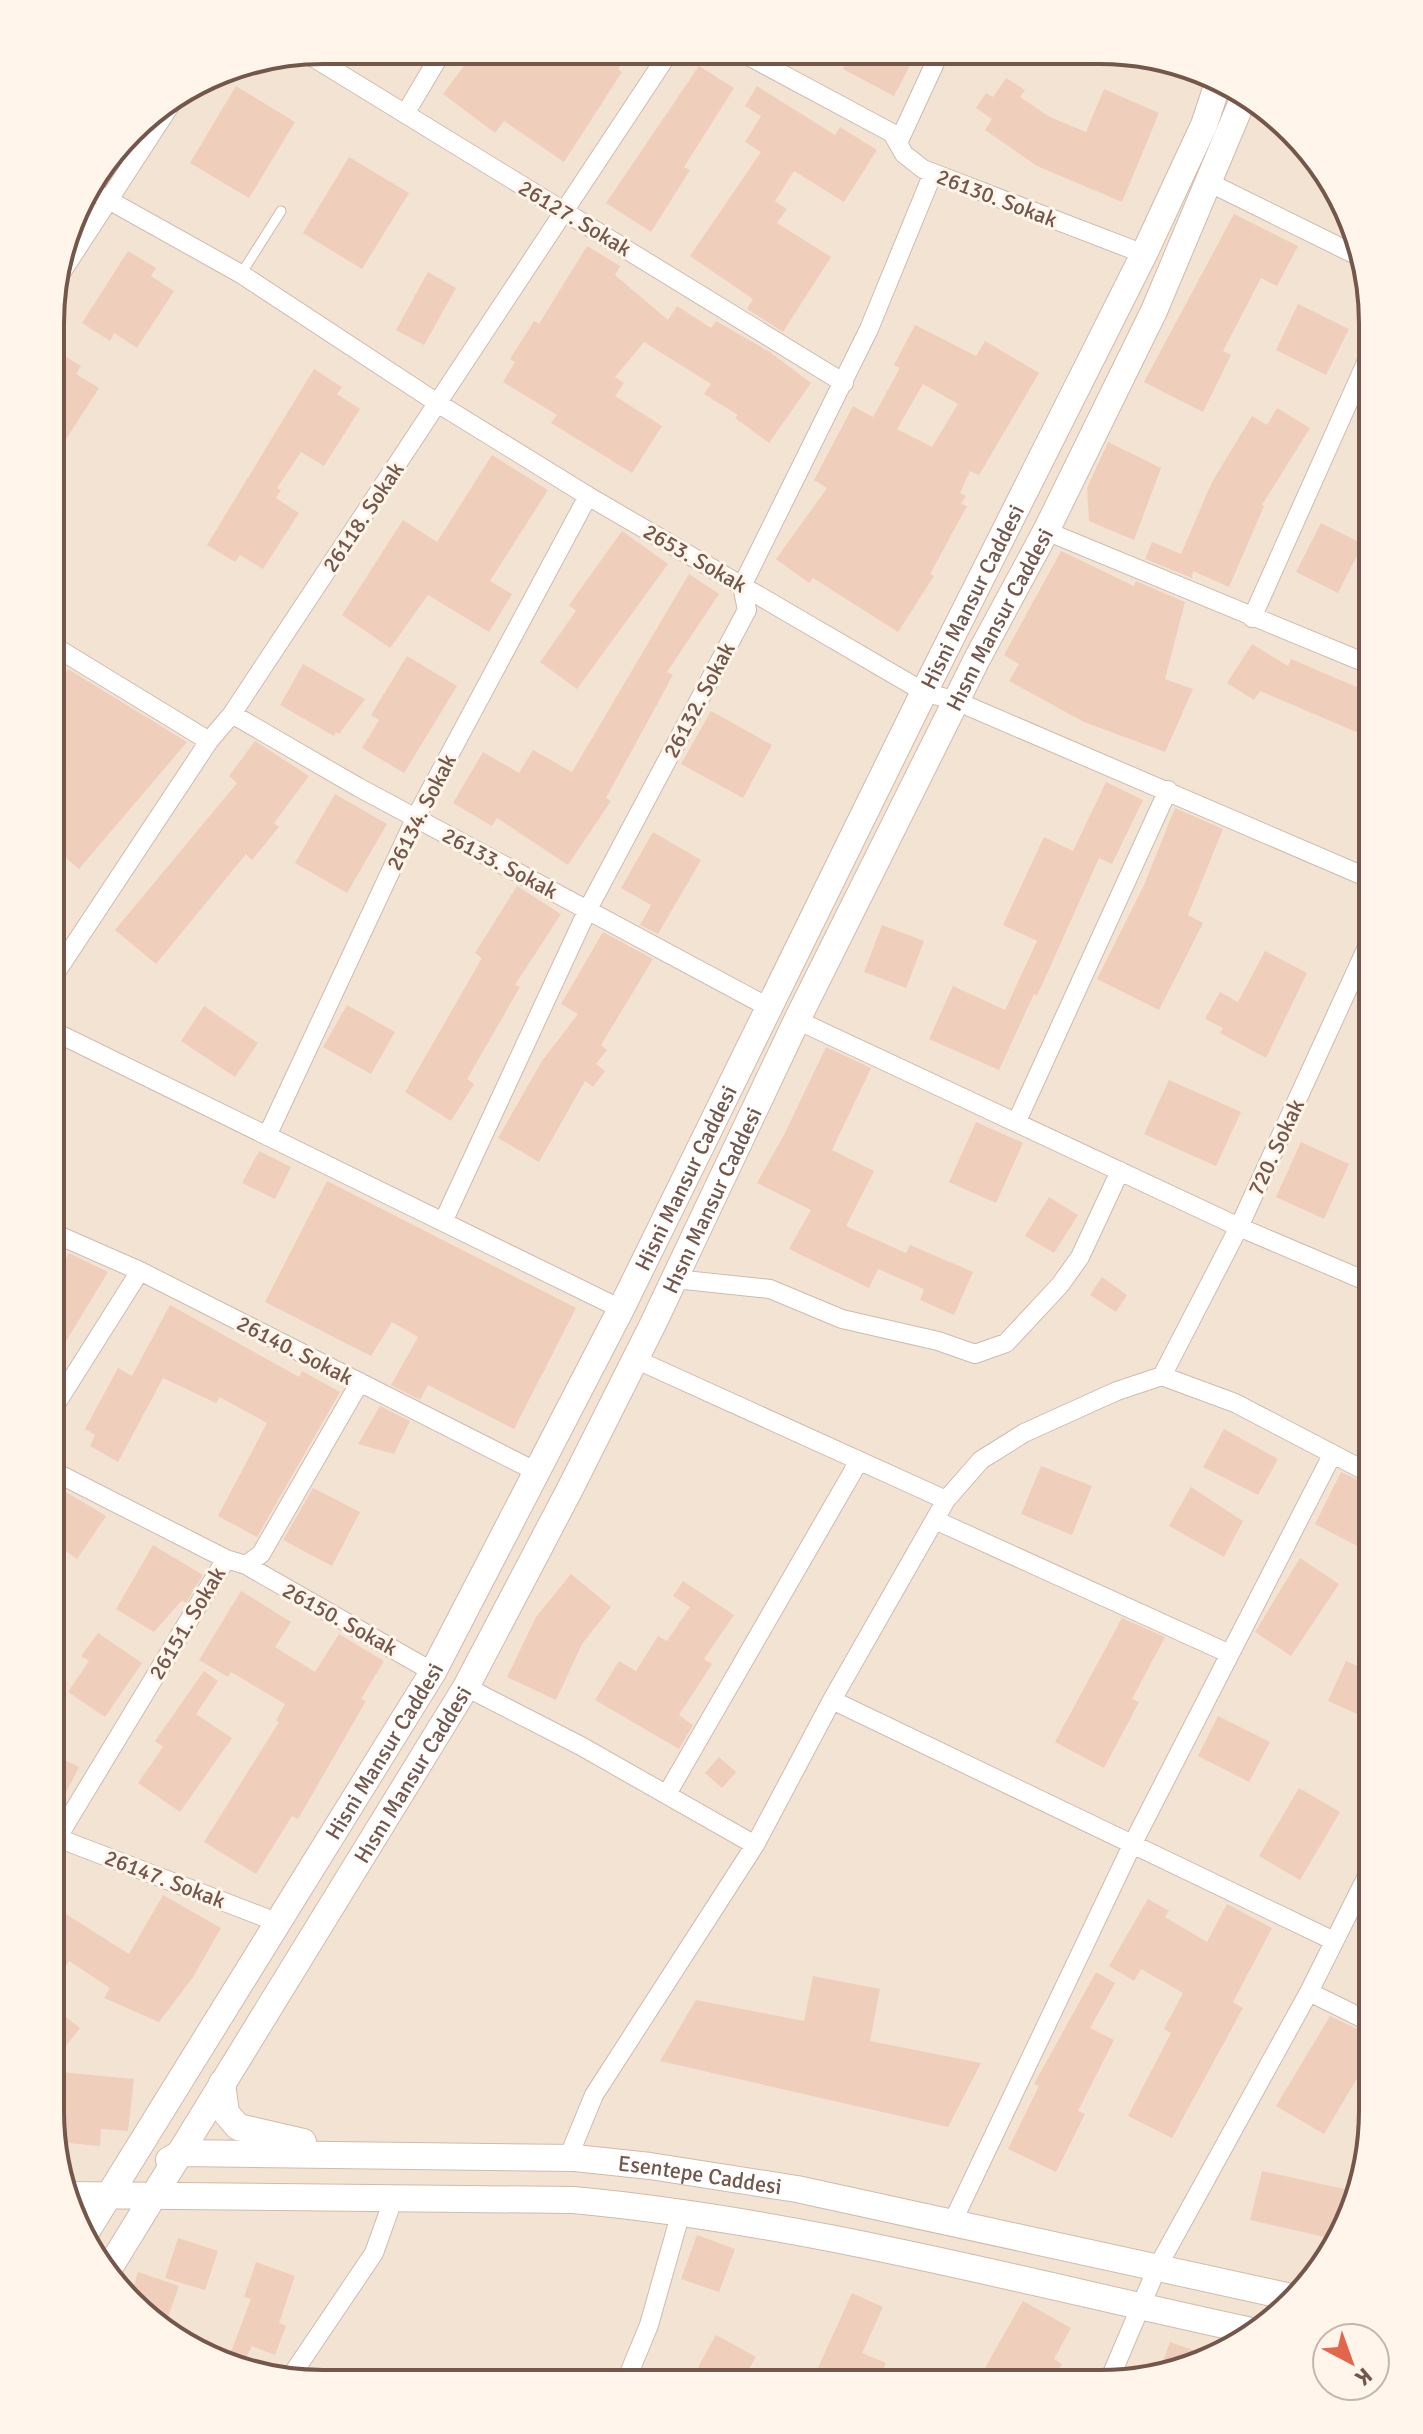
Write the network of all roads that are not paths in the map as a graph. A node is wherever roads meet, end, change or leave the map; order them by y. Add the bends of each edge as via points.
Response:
1 (764, 64) edge
2 (934, 64) edge
3 (325, 65) edge
4 (434, 65) edge
5 (661, 65) edge
6 (1215, 92) edge
7 (1240, 106) edge
8 (405, 114) junction
9 (159, 122) edge
10 (898, 143) junction
11 (933, 173) junction
12 (1208, 182) junction
13 (98, 195) edge
14 (109, 201) junction
15 (281, 211) dead end
16 (565, 212) junction
17 (1348, 251) edge
18 (1144, 254) junction
19 (73, 255) edge
20 (241, 274) junction
21 (1359, 378) edge
22 (844, 383) junction
23 (439, 404) junction
24 (588, 496) junction
25 (1046, 531) junction
26 (742, 586) junction
27 (1252, 618) junction
28 (64, 652) edge
29 (1359, 660) edge
30 (924, 692) junction
31 (956, 701) junction
32 (232, 714) junction
33 (209, 741) junction
34 (1168, 790) junction
35 (416, 817) junction
36 (1359, 874) edge
37 (588, 909) junction
38 (64, 960) edge
39 (1359, 965) edge
40 (770, 1008) junction
41 (797, 1020) junction
42 (64, 1036) edge
43 (1017, 1121) junction
44 (267, 1136) junction
45 (1120, 1171) junction
46 (443, 1222) junction
47 (1239, 1227) junction
48 (64, 1238) edge
49 (140, 1271) junction
50 (1358, 1278) edge
51 (675, 1279) junction
52 (621, 1309) junction
53 (635, 1359) junction
54 (1162, 1376) junction
55 (360, 1382) junction
56 (64, 1391) edge
57 (1332, 1455) junction
58 (859, 1461) junction
59 (1358, 1468) edge
60 (537, 1472) junction
61 (64, 1477) edge
62 (946, 1500) junction
63 (935, 1520) junction
64 (226, 1559) junction
65 (246, 1565) junction
66 (1230, 1654) junction
67 (433, 1672) junction
68 (466, 1687) junction
69 (832, 1700) junction
70 (667, 1794) junction
71 (64, 1823) edge
72 (1133, 1843) junction
73 (64, 1845) edge
74 (755, 1845) junction
75 (1358, 1905) edge
76 (279, 1923) junction
77 (1334, 1941) junction
78 (1309, 1992) junction
79 (1358, 2016) edge
80 (222, 2083) junction
81 (181, 2153) junction
82 (370, 2155) junction
83 (568, 2158) junction
84 (157, 2194) junction
85 (78, 2195) edge
86 (111, 2195) junction
87 (394, 2197) junction
88 (681, 2212) junction
89 (952, 2223) junction
90 (91, 2225) edge
91 (113, 2262) edge
92 (1157, 2268) junction
93 (1282, 2295) edge
94 (1143, 2307) junction
95 (1240, 2328) edge
96 (296, 2368) edge
97 (1114, 2369) edge
98 (630, 2370) edge

1 - 10 street, 26130. Sokak via 892,133
2 - 10 street
3 - 8 street, 26127. Sokak
4 - 8 street
5 - 16 street, 26118. Sokak
6 - 18 main road, Hisni Mansur Caddesi
7 - 12 main road, Hısnı Mansur Caddesi
8 - 16 street, 26127. Sokak
9 - 14 street
10 - 11 street, 26130. Sokak via 904,154
11 - 18 street, 26130. Sokak
11 - 22 street, 26132. Sokak
12 - 17 street
12 - 25 main road, Hısnı Mansur Caddesi via 1154,311
13 - 14 street, 2653. Sokak
14 - 19 street
14 - 20 street, 2653. Sokak
15 - 20 lane
16 - 22 street, 26127. Sokak
16 - 23 street, 26118. Sokak
18 - 30 main road, Hisni Mansur Caddesi
20 - 23 street, 2653. Sokak
21 - 27 street
22 - 26 street, 26132. Sokak
23 - 24 street, 2653. Sokak
23 - 32 street, 26118. Sokak
24 - 26 street, 2653. Sokak
24 - 35 street, 26134. Sokak
25 - 27 street
25 - 31 main road, Hısnı Mansur Caddesi
26 - 30 street, 2653. Sokak
26 - 37 street, 26132. Sokak via 747,610
27 - 29 street
28 - 33 street
30 - 31 street, 2653. Sokak
30 - 40 main road, Hisni Mansur Caddesi
31 - 34 street, 2653. Sokak
31 - 41 main road, Hısnı Mansur Caddesi
32 - 33 street, 26118. Sokak
32 - 35 street, 26133. Sokak
33 - 38 street, 26118. Sokak
34 - 36 street, 2653. Sokak
34 - 43 street
35 - 37 street, 26133. Sokak
35 - 44 street, 26134. Sokak
37 - 40 street, 26133. Sokak
37 - 46 street, 26132. Sokak
39 - 47 street, 720. Sokak
40 - 52 main road, Hisni Mansur Caddesi
41 - 43 street
41 - 51 main road, Hısnı Mansur Caddesi
42 - 44 street
43 - 45 street
44 - 46 street
45 - 47 street
45 - 51 street via 1080,1257 1060,1285 1006,1343 975,1354 842,1319 770,1289
46 - 52 street
47 - 50 street
47 - 54 street, 720. Sokak
48 - 49 street, 26140. Sokak
49 - 55 street, 26140. Sokak
49 - 56 street
51 - 53 main road, Hısnı Mansur Caddesi
52 - 60 main road, Hisni Mansur Caddesi
53 - 58 street
53 - 68 main road, Hısnı Mansur Caddesi
54 - 57 street via 1235,1403
54 - 62 street via 1005,1443 981,1460
55 - 60 street, 26140. Sokak
55 - 65 street, 26151. Sokak via 261,1554
57 - 59 street
57 - 66 street
58 - 62 street
58 - 70 street
60 - 67 main road, Hisni Mansur Caddesi
61 - 64 street
62 - 63 street
63 - 66 street
63 - 69 street
64 - 65 street, 26151. Sokak
64 - 71 street, 26151. Sokak
65 - 67 street, 26150. Sokak
66 - 72 street
67 - 76 main road, Hisni Mansur Caddesi
68 - 70 street
68 - 80 main road, Hısnı Mansur Caddesi
69 - 72 street
69 - 74 street
70 - 74 street
72 - 77 street
72 - 89 street
73 - 76 street, 26147. Sokak
74 - 83 street via 594,2095
75 - 77 street
76 - 86 main road, Hisni Mansur Caddesi
77 - 78 street
78 - 79 street
78 - 92 street
80 - 81 main road, Hısnı Mansur Caddesi
80 - 82 main road via 226,2113 243,2130
81 - 82 main road, Esentepe Caddesi
81 - 84 main road, Hısnı Mansur Caddesi
81 - 86 main road
82 - 83 main road, Esentepe Caddesi
83 - 89 main road, Esentepe Caddesi via 723,2176
84 - 86 main road, Esentepe Caddesi
84 - 87 main road, Esentepe Caddesi
84 - 91 main road, Hısnı Mansur Caddesi
85 - 86 main road, Esentepe Caddesi
86 - 90 main road, Hisni Mansur Caddesi
87 - 88 main road, Esentepe Caddesi via 573,2200
87 - 96 street via 374,2253
88 - 94 main road, Esentepe Caddesi
88 - 98 street via 649,2325
89 - 92 main road, Esentepe Caddesi
92 - 93 main road, Esentepe Caddesi
92 - 94 street
94 - 95 main road, Esentepe Caddesi
94 - 97 street

